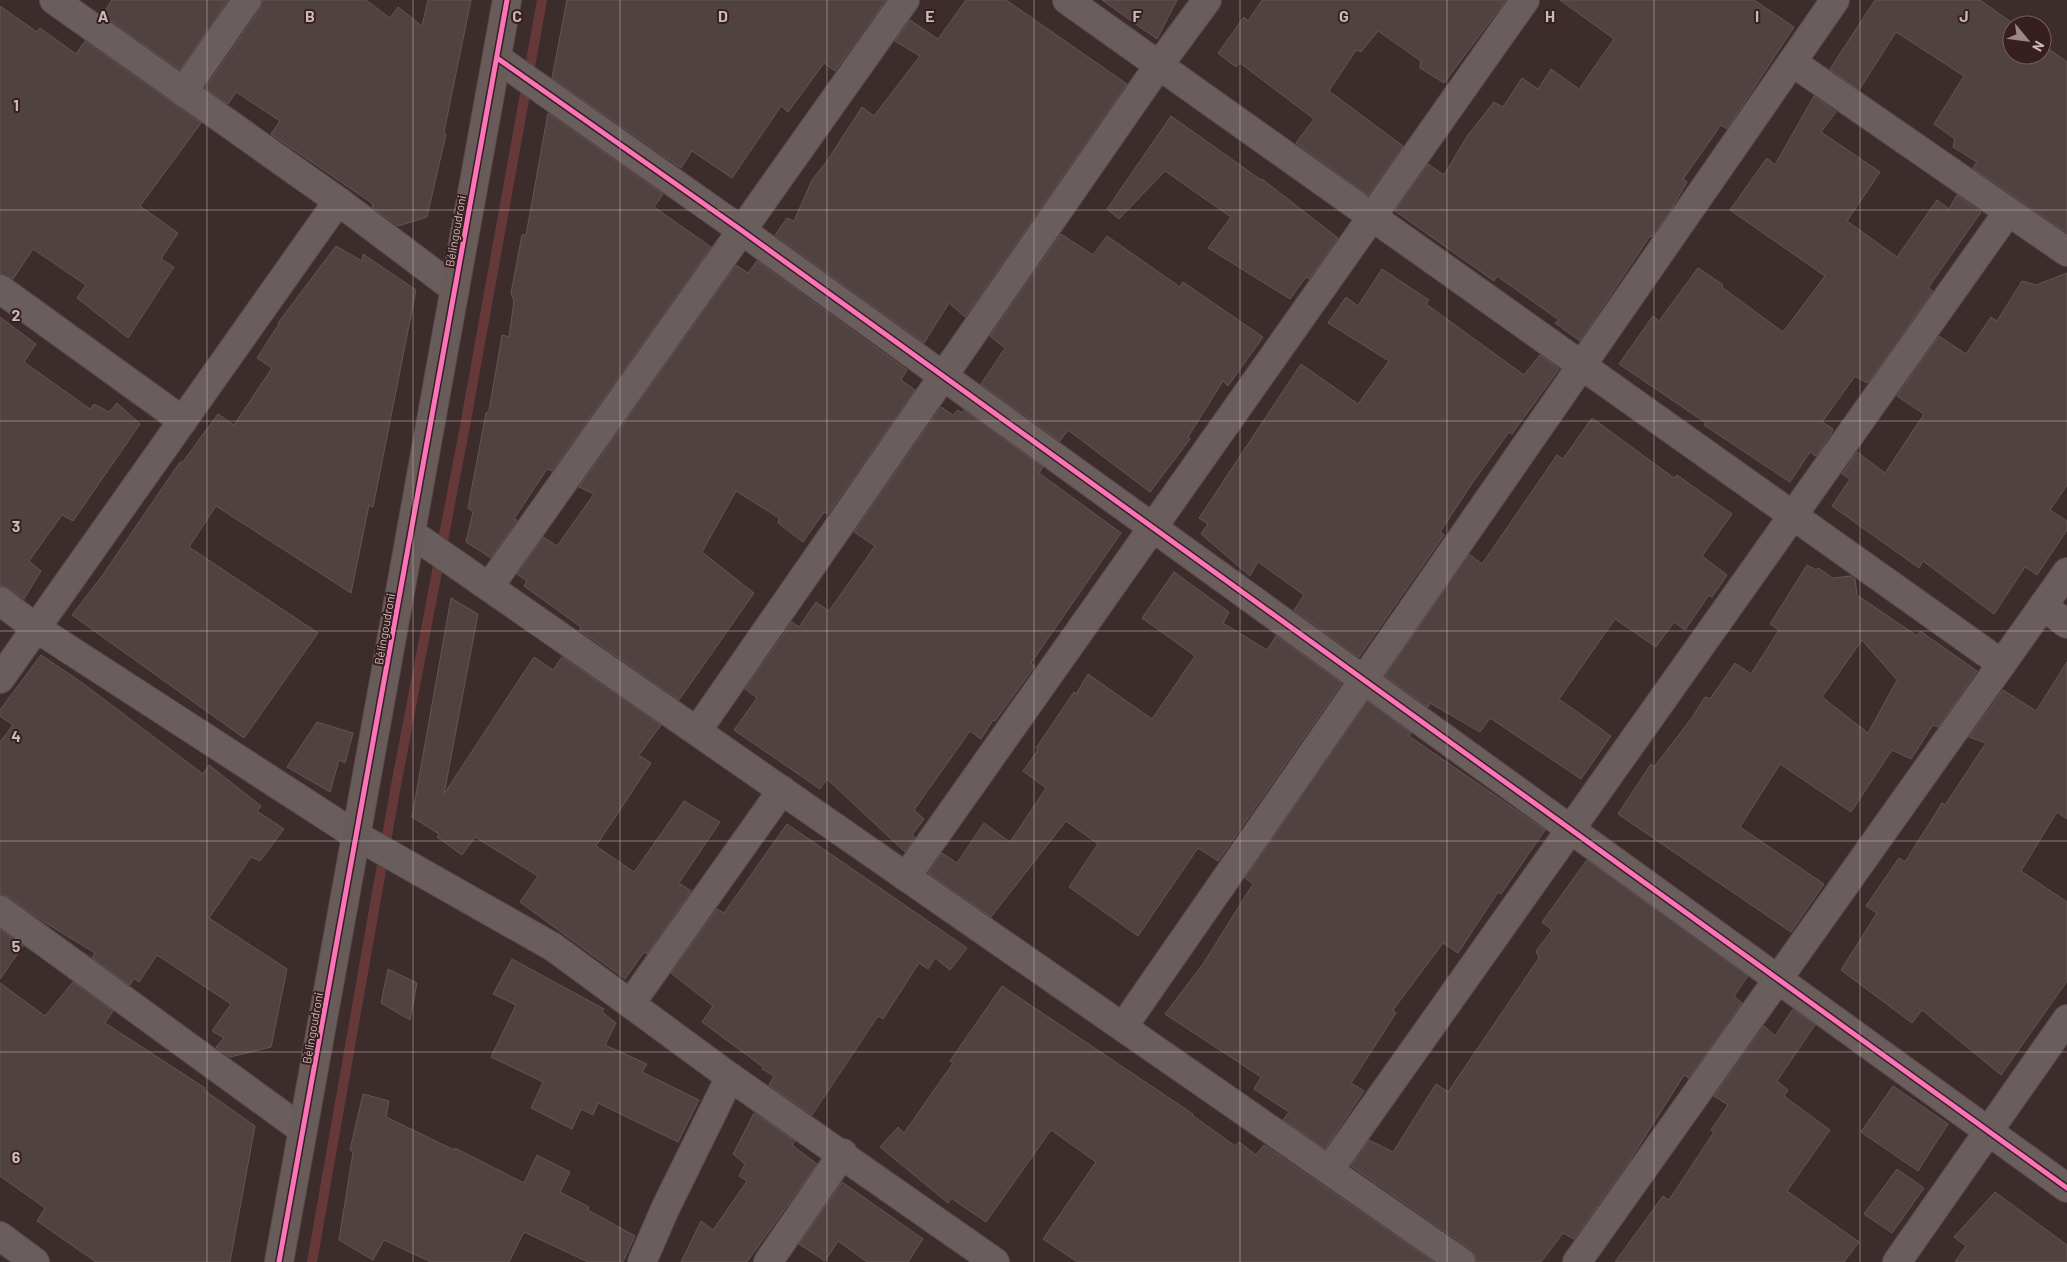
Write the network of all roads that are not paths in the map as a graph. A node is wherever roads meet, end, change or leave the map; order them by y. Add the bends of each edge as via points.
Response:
1 (54, 0) edge
2 (248, 0) edge
3 (507, 0) edge
4 (905, 0) edge
5 (1067, 0) edge
6 (1207, 0) edge
7 (1525, 0) edge
8 (1835, 0) edge
9 (497, 58) junction
10 (1792, 62) junction
11 (1159, 65) junction
12 (184, 92) junction
13 (338, 201) junction
14 (2008, 212) junction
15 (1372, 217) junction
16 (742, 230) junction
17 (2067, 252) edge
18 (0, 289) edge
19 (455, 289) junction
20 (1583, 366) junction
21 (943, 376) junction
22 (183, 421) junction
23 (1793, 516) junction
24 (1153, 528) junction
25 (411, 533) junction
26 (2067, 572) edge
27 (489, 587) junction
28 (0, 601) edge
29 (2043, 606) junction
30 (2067, 624) edge
31 (36, 628) junction
32 (2002, 664) junction
33 (1362, 678) junction
34 (0, 679) edge
35 (697, 731) junction
36 (782, 790) junction
37 (1570, 829) junction
38 (357, 836) junction
39 (906, 877) junction
40 (0, 910) edge
41 (1778, 979) junction
42 (631, 1003) junction
43 (2067, 1019) edge
44 (1123, 1027) junction
45 (730, 1077) junction
46 (303, 1130) junction
47 (1989, 1130) junction
48 (843, 1153) junction
49 (1329, 1170) junction
50 (2067, 1188) edge
51 (0, 1236) edge
52 (36, 1262) edge
53 (279, 1262) edge
54 (642, 1262) edge
55 (768, 1262) edge
56 (996, 1262) edge
57 (1461, 1262) edge
58 (1577, 1262) edge
59 (1897, 1262) edge

1 - 12 street
2 - 12 street
3 - 9 street, Bélingoudroni
4 - 16 street
5 - 11 street
6 - 11 street
7 - 15 street
8 - 10 street
9 - 16 street
9 - 19 street, Bélingoudroni
10 - 14 street
10 - 20 street
11 - 15 street
11 - 21 street
12 - 13 street
13 - 19 street
13 - 22 street
14 - 17 street
14 - 23 street
15 - 20 street
15 - 24 street
16 - 21 street
16 - 27 street
18 - 22 street
19 - 25 street, Bélingoudroni
20 - 23 street
20 - 33 street
21 - 24 street
21 - 35 street
22 - 31 street
23 - 32 street
23 - 37 street
24 - 33 street
24 - 39 street
25 - 27 street
25 - 38 street, Bélingoudroni
26 - 29 street
27 - 35 street
28 - 31 street
29 - 30 street
29 - 32 street
31 - 34 street
31 - 38 street
32 - 41 street
33 - 37 street
33 - 44 street
35 - 36 street
36 - 39 street
36 - 42 street
37 - 41 street
37 - 49 street
38 - 42 street via 553,947
38 - 46 street, Bélingoudroni
39 - 44 street
40 - 46 street
41 - 47 street
41 - 58 street
42 - 45 street
43 - 47 street
44 - 49 street
45 - 48 street
45 - 54 street
46 - 53 street, Bélingoudroni
47 - 50 street
47 - 59 street
48 - 55 street
48 - 56 street
49 - 57 street
51 - 52 street

